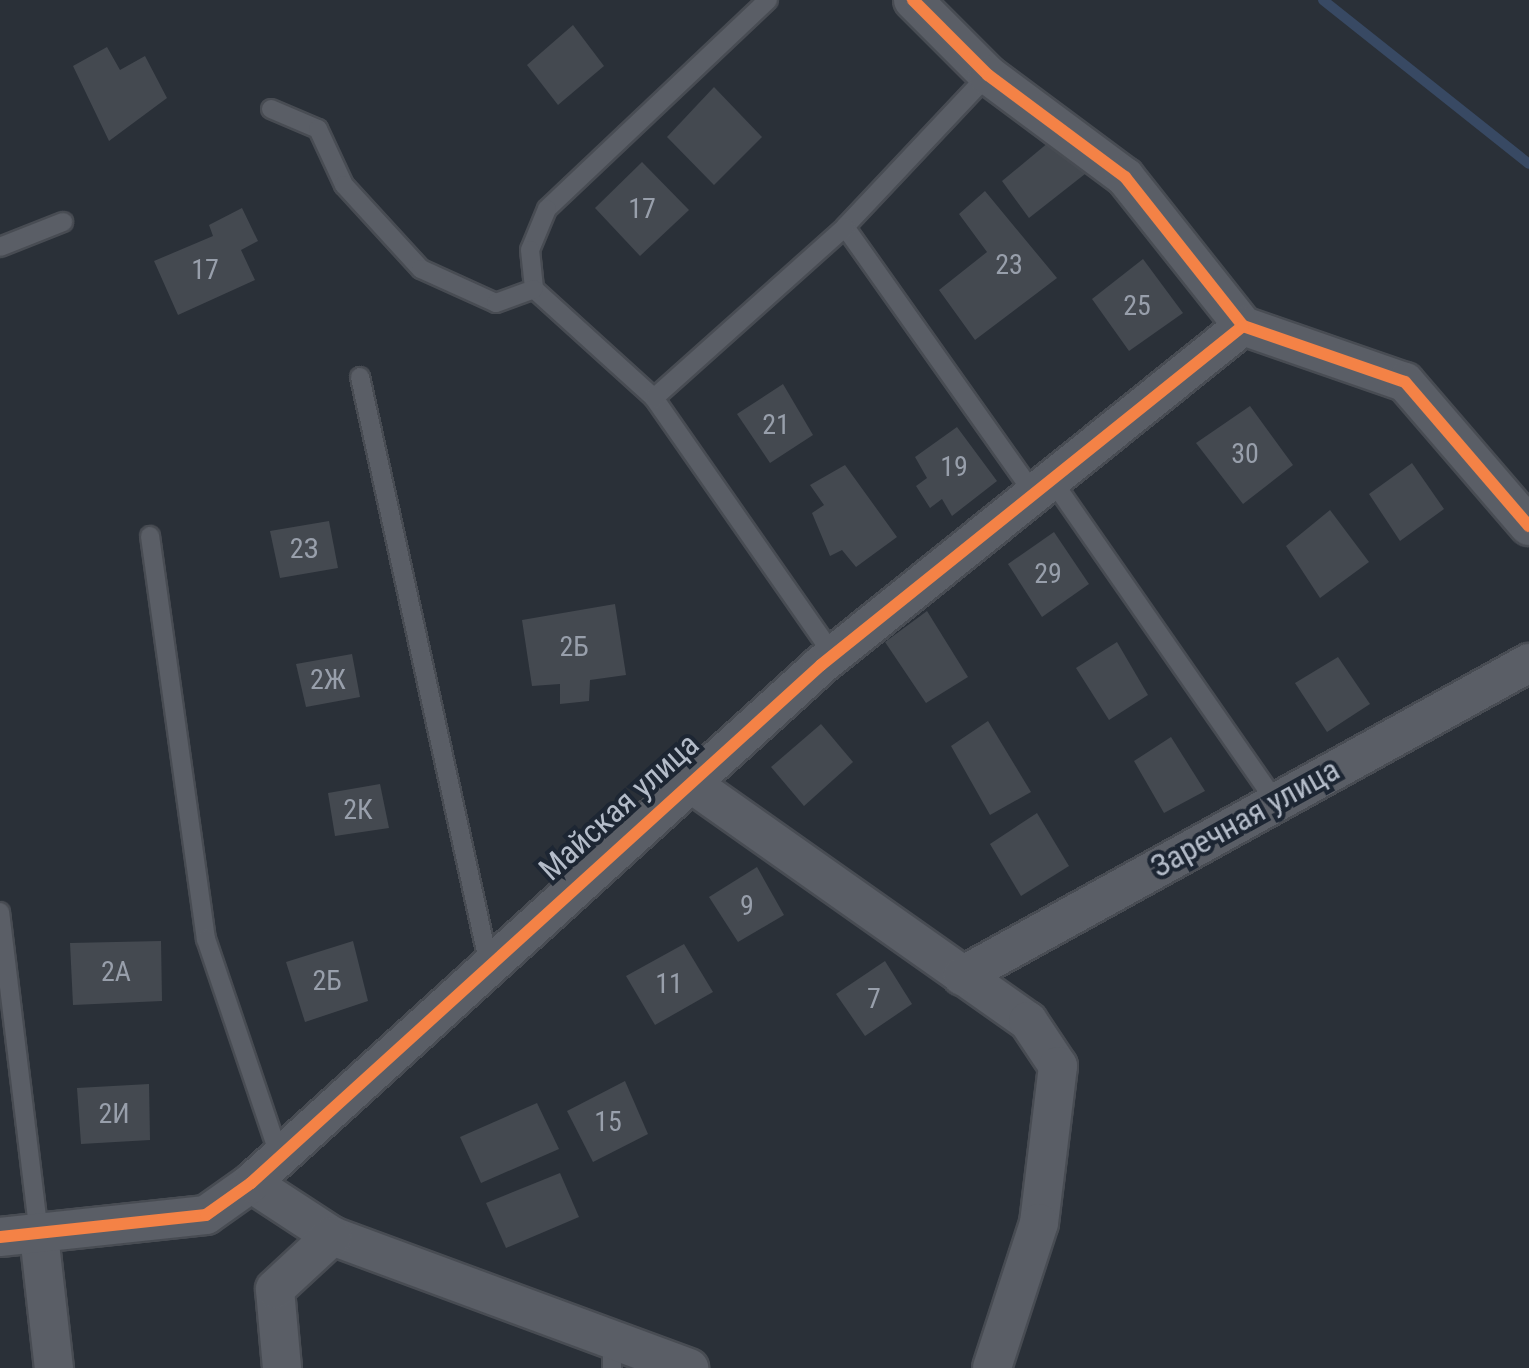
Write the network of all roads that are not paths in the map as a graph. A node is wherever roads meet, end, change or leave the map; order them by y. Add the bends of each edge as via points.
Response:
1 (768, 0) edge
2 (912, 0) edge
3 (988, 75) junction
4 (272, 109) dead end
5 (63, 222) dead end
6 (845, 227) junction
7 (0, 247) edge
8 (534, 289) junction
9 (1243, 326) junction
10 (360, 377) dead end
11 (654, 398) junction
12 (1043, 487) junction
13 (1529, 526) edge
14 (150, 536) dead end
15 (834, 655) junction
16 (1529, 663) edge
17 (689, 782) junction
18 (1275, 801) junction
19 (0, 912) edge
20 (488, 960) junction
21 (962, 976) junction
22 (280, 1158) junction
23 (251, 1182) junction
24 (39, 1235) junction
25 (332, 1236) junction
26 (0, 1237) edge
27 (612, 1354) edge
28 (54, 1368) edge
29 (282, 1368) edge
30 (689, 1368) edge
31 (992, 1368) edge

1 - 8 lane via 547,208 530,250
2 - 3 street
3 - 6 lane
3 - 9 street via 1125,177
4 - 8 lane via 318,129 344,185 421,269 496,304
5 - 7 lane
6 - 11 lane
6 - 12 lane
8 - 11 lane
9 - 12 street, Майская улица
9 - 13 street via 1405,382
10 - 20 lane
11 - 15 lane
12 - 15 street, Майская улица
12 - 18 lane
14 - 22 lane via 206,939
15 - 17 street, Майская улица
16 - 18 street, Заречная улица
17 - 20 street, Майская улица
17 - 21 street
18 - 21 street, Заречная улица
19 - 24 lane
20 - 22 street, Майская улица
21 - 31 street via 1028,1021 1058,1066 1038,1224
22 - 23 street, Майская улица
23 - 24 street, Майская улица via 206,1215
23 - 25 street
24 - 26 street, Майская улица
24 - 28 street
25 - 27 street
25 - 29 street via 275,1289
27 - 30 street

